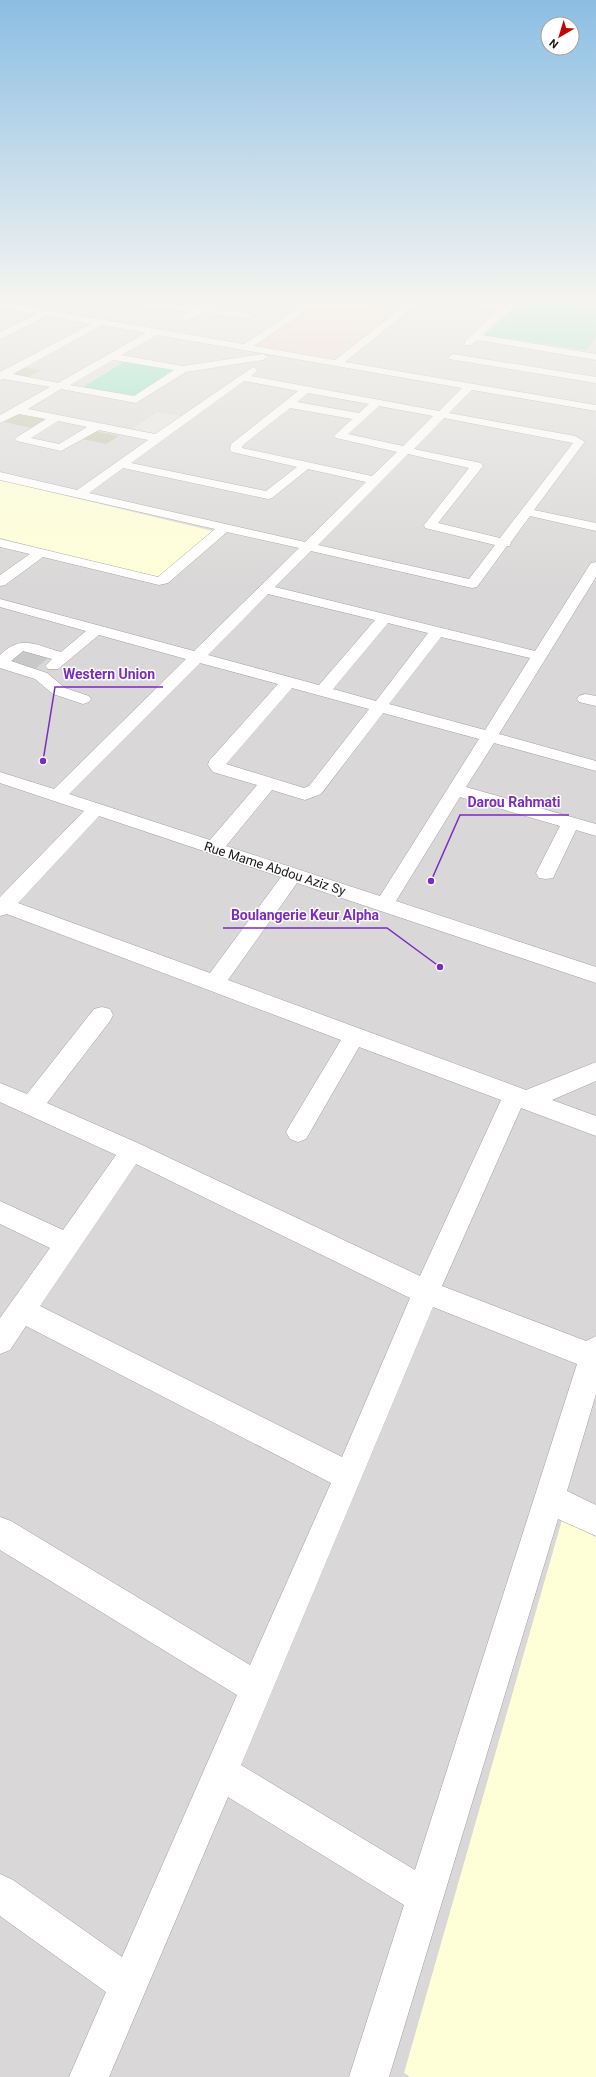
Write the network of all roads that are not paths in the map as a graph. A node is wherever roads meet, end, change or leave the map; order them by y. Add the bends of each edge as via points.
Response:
1 (44, 396) edge
2 (114, 396) edge
3 (142, 396) edge
4 (217, 396) edge
5 (298, 396) edge
6 (342, 396) edge
7 (460, 396) edge
8 (526, 396) edge
9 (579, 396) edge
10 (378, 402) junction
11 (288, 404) junction
12 (572, 404) junction
13 (596, 408) edge
14 (18, 410) junction
15 (442, 414) junction
16 (360, 417) junction
17 (56, 418) junction
18 (0, 420) edge
19 (97, 426) junction
20 (157, 438) junction
21 (404, 451) junction
22 (121, 464) junction
23 (305, 466) junction
24 (0, 476) edge
25 (374, 480) junction
26 (79, 494) junction
27 (527, 512) junction
28 (596, 527) edge
29 (224, 528) junction
30 (505, 542) junction
31 (0, 543) edge
32 (308, 547) junction
33 (40, 553) junction
34 (596, 566) edge
35 (0, 582) edge
36 (265, 589) junction
37 (579, 593) junction
38 (596, 597) edge
39 (1, 604) edge
40 (385, 618) junction
41 (97, 629) junction
42 (438, 631) junction
43 (540, 656) junction
44 (64, 657) junction
45 (197, 657) junction
46 (41, 676) junction
47 (288, 682) junction
48 (323, 691) junction
49 (83, 699) dead end
50 (380, 707) junction
51 (489, 736) junction
52 (596, 766) edge
53 (0, 777) edge
54 (268, 783) junction
55 (456, 790) junction
56 (57, 796) junction
57 (96, 809) junction
58 (571, 823) junction
59 (596, 830) edge
60 (214, 848) junction
61 (546, 873) dead end
62 (293, 874) junction
63 (384, 905) junction
64 (2, 907) edge
65 (596, 975) edge
66 (214, 983) junction
67 (102, 1015) dead end
68 (354, 1036) junction
69 (596, 1072) edge
70 (2, 1096) edge
71 (521, 1098) junction
72 (31, 1106) junction
73 (596, 1126) edge
74 (298, 1132) dead end
75 (132, 1151) junction
76 (0, 1212) edge
77 (67, 1244) junction
78 (426, 1292) junction
79 (21, 1310) junction
80 (0, 1341) edge
81 (595, 1353) edge
82 (349, 1476) junction
83 (550, 1498) junction
84 (596, 1521) edge
85 (0, 1532) edge
86 (257, 1688) junction
87 (221, 1773) junction
88 (0, 1893) edge
89 (426, 1897) junction
90 (129, 1985) junction
91 (89, 2077) edge
92 (369, 2077) edge

1 - 14 street
2 - 3 street via 136,400
4 - 20 street
5 - 11 street
6 - 10 street
7 - 15 street
8 - 12 street
9 - 12 street
10 - 15 street
10 - 16 street
11 - 16 street
11 - 23 street via 235,447 240,452
12 - 13 street
14 - 17 street
14 - 18 street
15 - 21 street
15 - 27 street via 578,440
16 - 21 street via 340,436
17 - 19 street
17 - 19 street via 21,439 61,448
19 - 20 street
20 - 22 street
21 - 25 street
21 - 30 street via 477,467 430,525
22 - 23 street via 268,495
22 - 26 street
23 - 25 street
24 - 26 street
25 - 32 street
26 - 29 street
27 - 28 street
27 - 30 street
29 - 32 street
29 - 33 street via 159,581
30 - 32 street via 472,584
31 - 33 street
32 - 36 street
33 - 35 street
34 - 37 street
36 - 40 street
36 - 45 street
37 - 38 street
37 - 43 street
39 - 41 street
40 - 42 street
40 - 48 street
41 - 44 street
41 - 45 street
42 - 43 street
42 - 50 street
43 - 51 street
44 - 46 street
44 - 46 street via 22,646 0,662
45 - 47 street
45 - 56 street
46 - 49 street via 59,691
47 - 48 street
47 - 54 street via 217,765 219,768
48 - 50 street
50 - 51 street
50 - 54 street via 315,790 305,794
51 - 52 street
51 - 55 street
53 - 56 street, Rue Mame Abdou Aziz Sy
54 - 60 street
55 - 58 street
55 - 63 street
56 - 57 street, Rue Mame Abdou Aziz Sy
57 - 60 street, Rue Mame Abdou Aziz Sy
57 - 64 street
58 - 59 street
58 - 61 street
60 - 62 street, Rue Mame Abdou Aziz Sy
62 - 63 street, Rue Mame Abdou Aziz Sy
62 - 66 street
63 - 65 street, Rue Mame Abdou Aziz Sy
64 - 66 street
66 - 68 street
67 - 72 street
68 - 71 street
68 - 74 street
69 - 71 street
70 - 72 street
71 - 73 street
71 - 78 street
72 - 75 street
75 - 77 street
75 - 78 street
76 - 77 street
77 - 79 street
78 - 81 street
78 - 82 street
79 - 80 street
79 - 82 street
81 - 83 street
82 - 86 street
83 - 84 street
83 - 89 street
85 - 86 street
86 - 87 street
87 - 89 street
87 - 90 street
88 - 90 street
89 - 92 street
90 - 91 street

